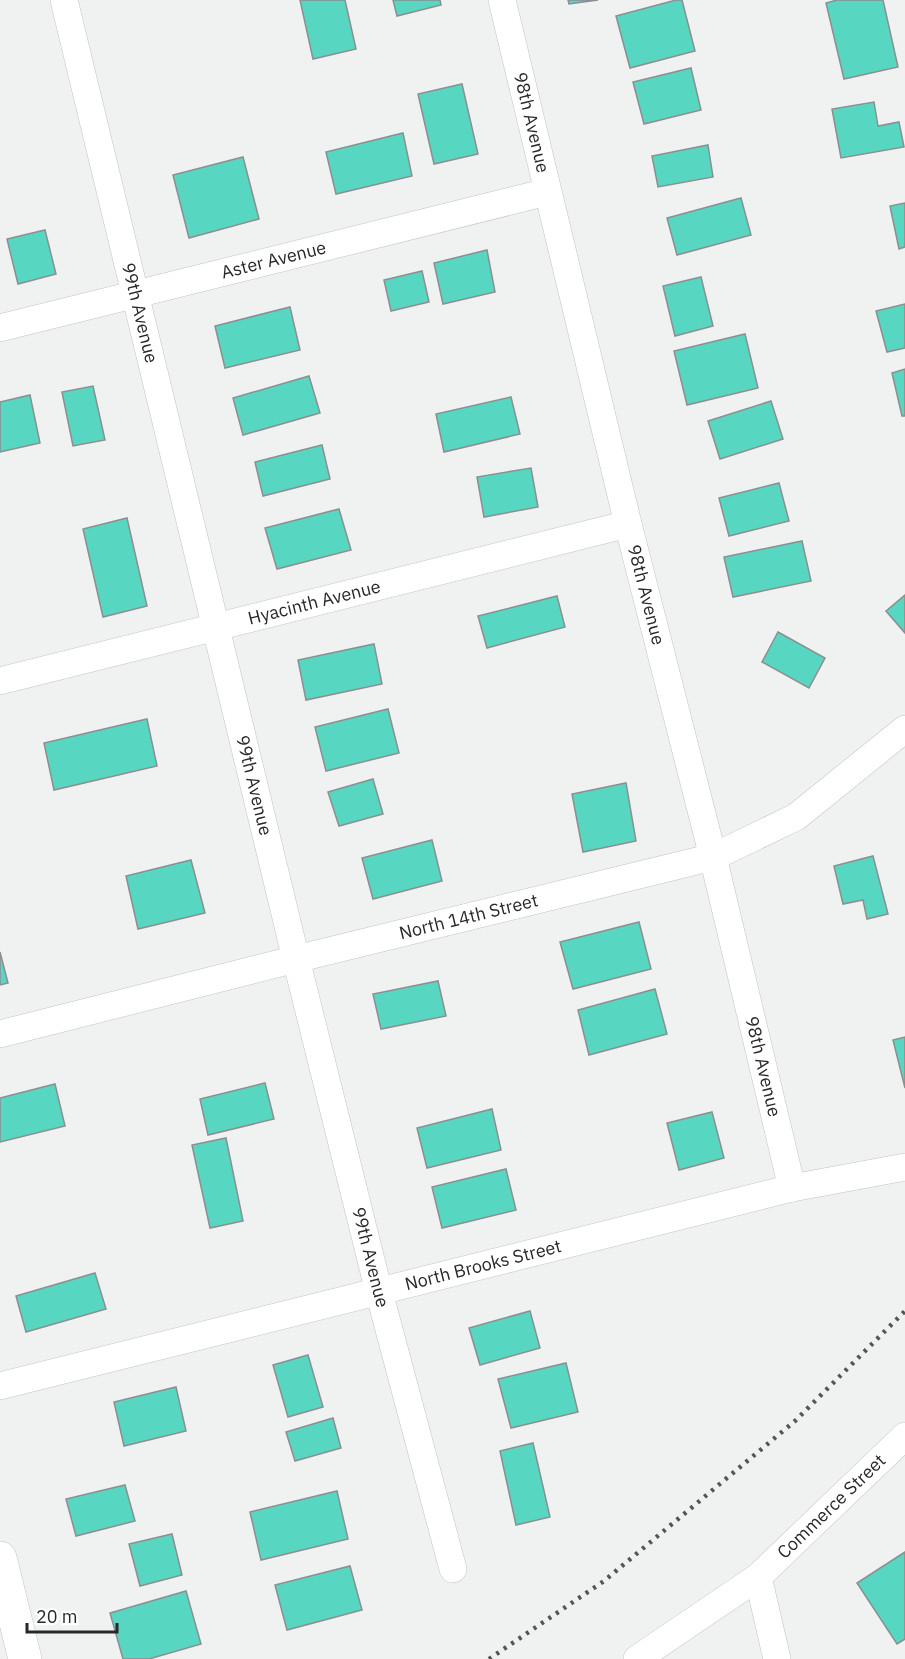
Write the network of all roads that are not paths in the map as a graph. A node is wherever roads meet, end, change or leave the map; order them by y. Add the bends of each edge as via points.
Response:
1 (64, 0) edge
2 (502, 0) edge
3 (548, 192) junction
4 (137, 295) junction
5 (0, 328) edge
6 (628, 524) junction
7 (217, 627) junction
8 (0, 681) edge
9 (905, 729) edge
10 (713, 858) junction
11 (296, 959) junction
12 (0, 1034) edge
13 (905, 1167) edge
14 (792, 1188) junction
15 (380, 1292) junction
16 (0, 1386) edge
17 (905, 1436) edge
18 (0, 1558) edge
19 (453, 1569) dead end
20 (758, 1578) junction
21 (25, 1659) edge
22 (637, 1659) edge
23 (777, 1659) edge

1 - 4 street, 99th Avenue
2 - 3 street, 98th Avenue
3 - 4 street, Aster Avenue
3 - 6 street, 98th Avenue
4 - 5 street, Aster Avenue
4 - 7 street, 99th Avenue
6 - 7 street, Hyacinth Avenue
6 - 10 street, 98th Avenue
7 - 8 street, Hyacinth Avenue
7 - 11 street, 99th Avenue
9 - 10 street, North 14th Street via 796,817
10 - 11 street, North 14th Street
10 - 14 street, 98th Avenue
11 - 12 street, North 14th Street
11 - 15 street, 99th Avenue
13 - 14 street, North Brooks Street
14 - 15 street, North Brooks Street
15 - 16 street, North Brooks Street
15 - 19 street, 99th Avenue
17 - 20 street, Commerce Street
18 - 21 street
20 - 22 street, Commerce Street
20 - 23 street

